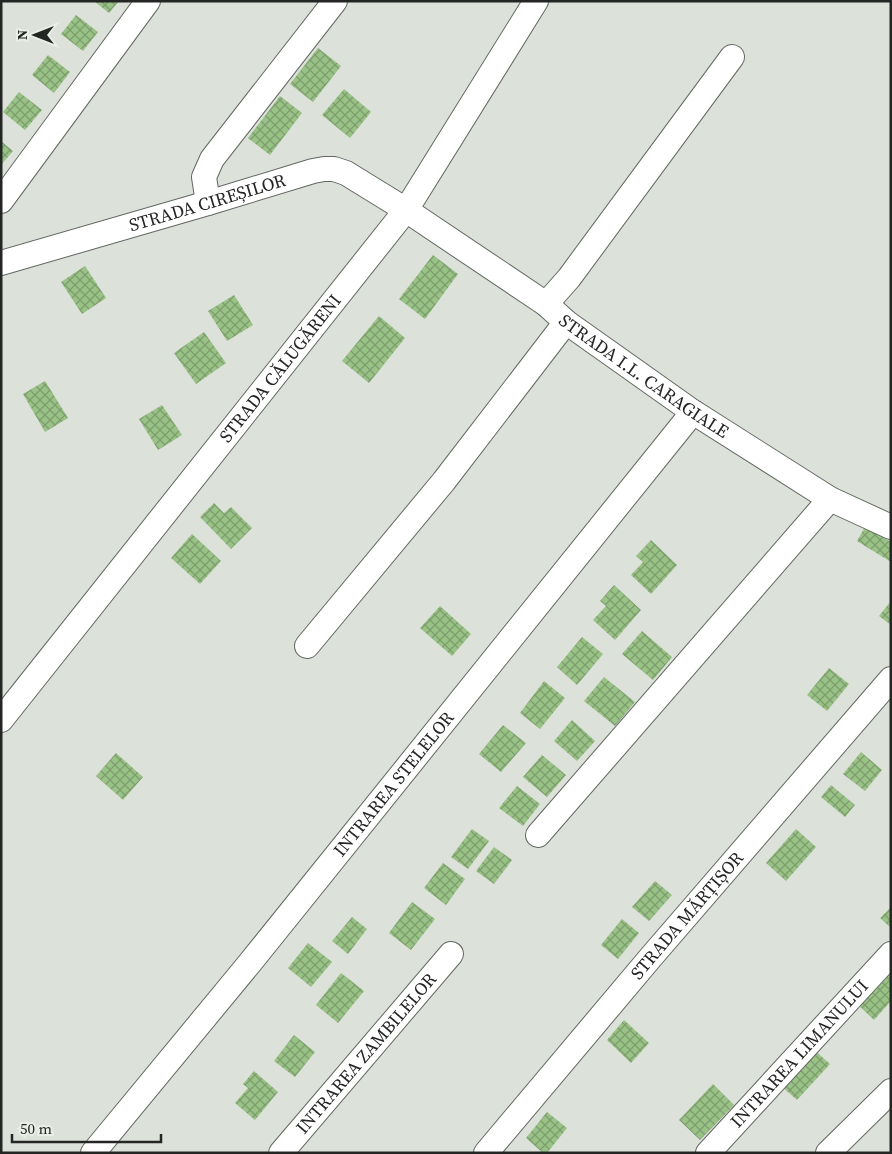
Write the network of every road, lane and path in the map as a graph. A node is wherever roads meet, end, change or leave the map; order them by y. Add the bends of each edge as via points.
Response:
1 (148, 1) edge
2 (335, 1) edge
3 (536, 1) edge
4 (732, 57) dead end
5 (1, 201) edge
6 (208, 203) junction
7 (406, 210) junction
8 (1, 263) edge
9 (546, 304) junction
10 (566, 322) junction
11 (693, 412) junction
12 (830, 499) junction
13 (891, 527) edge
14 (307, 646) dead end
15 (891, 679) edge
16 (1, 720) edge
17 (538, 835) dead end
18 (452, 954) dead end
19 (891, 954) edge
20 (891, 1091) edge
21 (93, 1153) edge
22 (281, 1153) edge
23 (486, 1153) edge
24 (708, 1153) edge
25 (828, 1153) edge

1 - 5 street
2 - 6 street via 212,159 204,177
3 - 7 street, STRADA CĂLUGĂRENI
4 - 9 street
6 - 7 street, STRADA CIREȘILOR via 313,171 334,169
6 - 8 street, STRADA CIREȘILOR
7 - 9 street, STRADA I.L. CARAGIALE
7 - 16 street, STRADA CĂLUGĂRENI
9 - 10 street, STRADA I.L. CARAGIALE
10 - 11 street, STRADA I.L. CARAGIALE
10 - 14 street via 444,481
11 - 12 street, STRADA I.L. CARAGIALE
11 - 21 street, INTRAREA STELELOR
12 - 13 street, STRADA I.L. CARAGIALE
12 - 17 street
15 - 23 street, STRADA MĂRȚIȘOR
18 - 22 street, INTRAREA ZAMBILELOR
19 - 24 street, INTRAREA LIMANULUI
20 - 25 street

